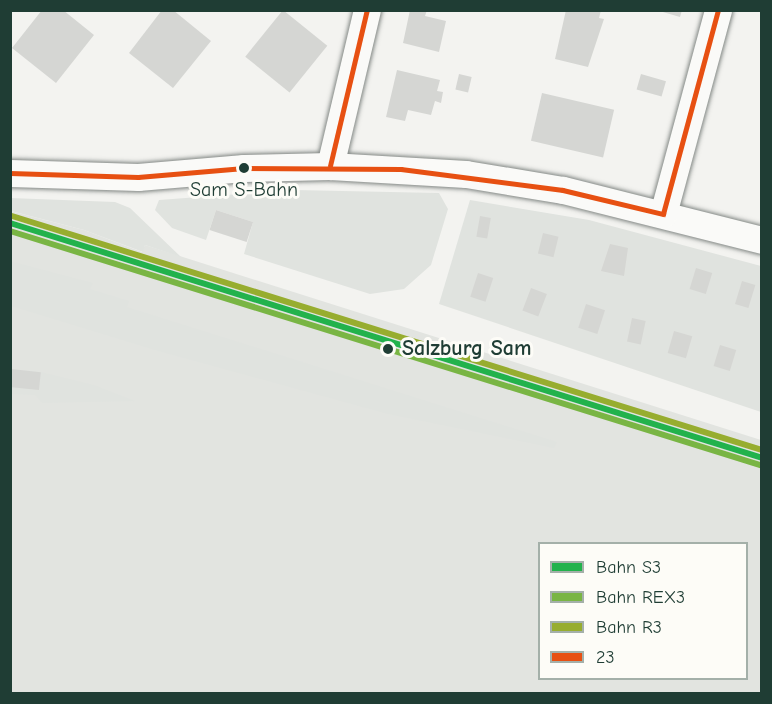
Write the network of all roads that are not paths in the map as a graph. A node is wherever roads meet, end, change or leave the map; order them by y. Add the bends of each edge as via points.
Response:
1 (367, 10) edge
2 (718, 10) edge
3 (330, 166) junction
4 (10, 173) edge
5 (663, 214) junction
6 (762, 240) edge

1 - 3 street
2 - 5 street
3 - 4 street via 138,177
3 - 5 street via 466,174 563,190
5 - 6 street

